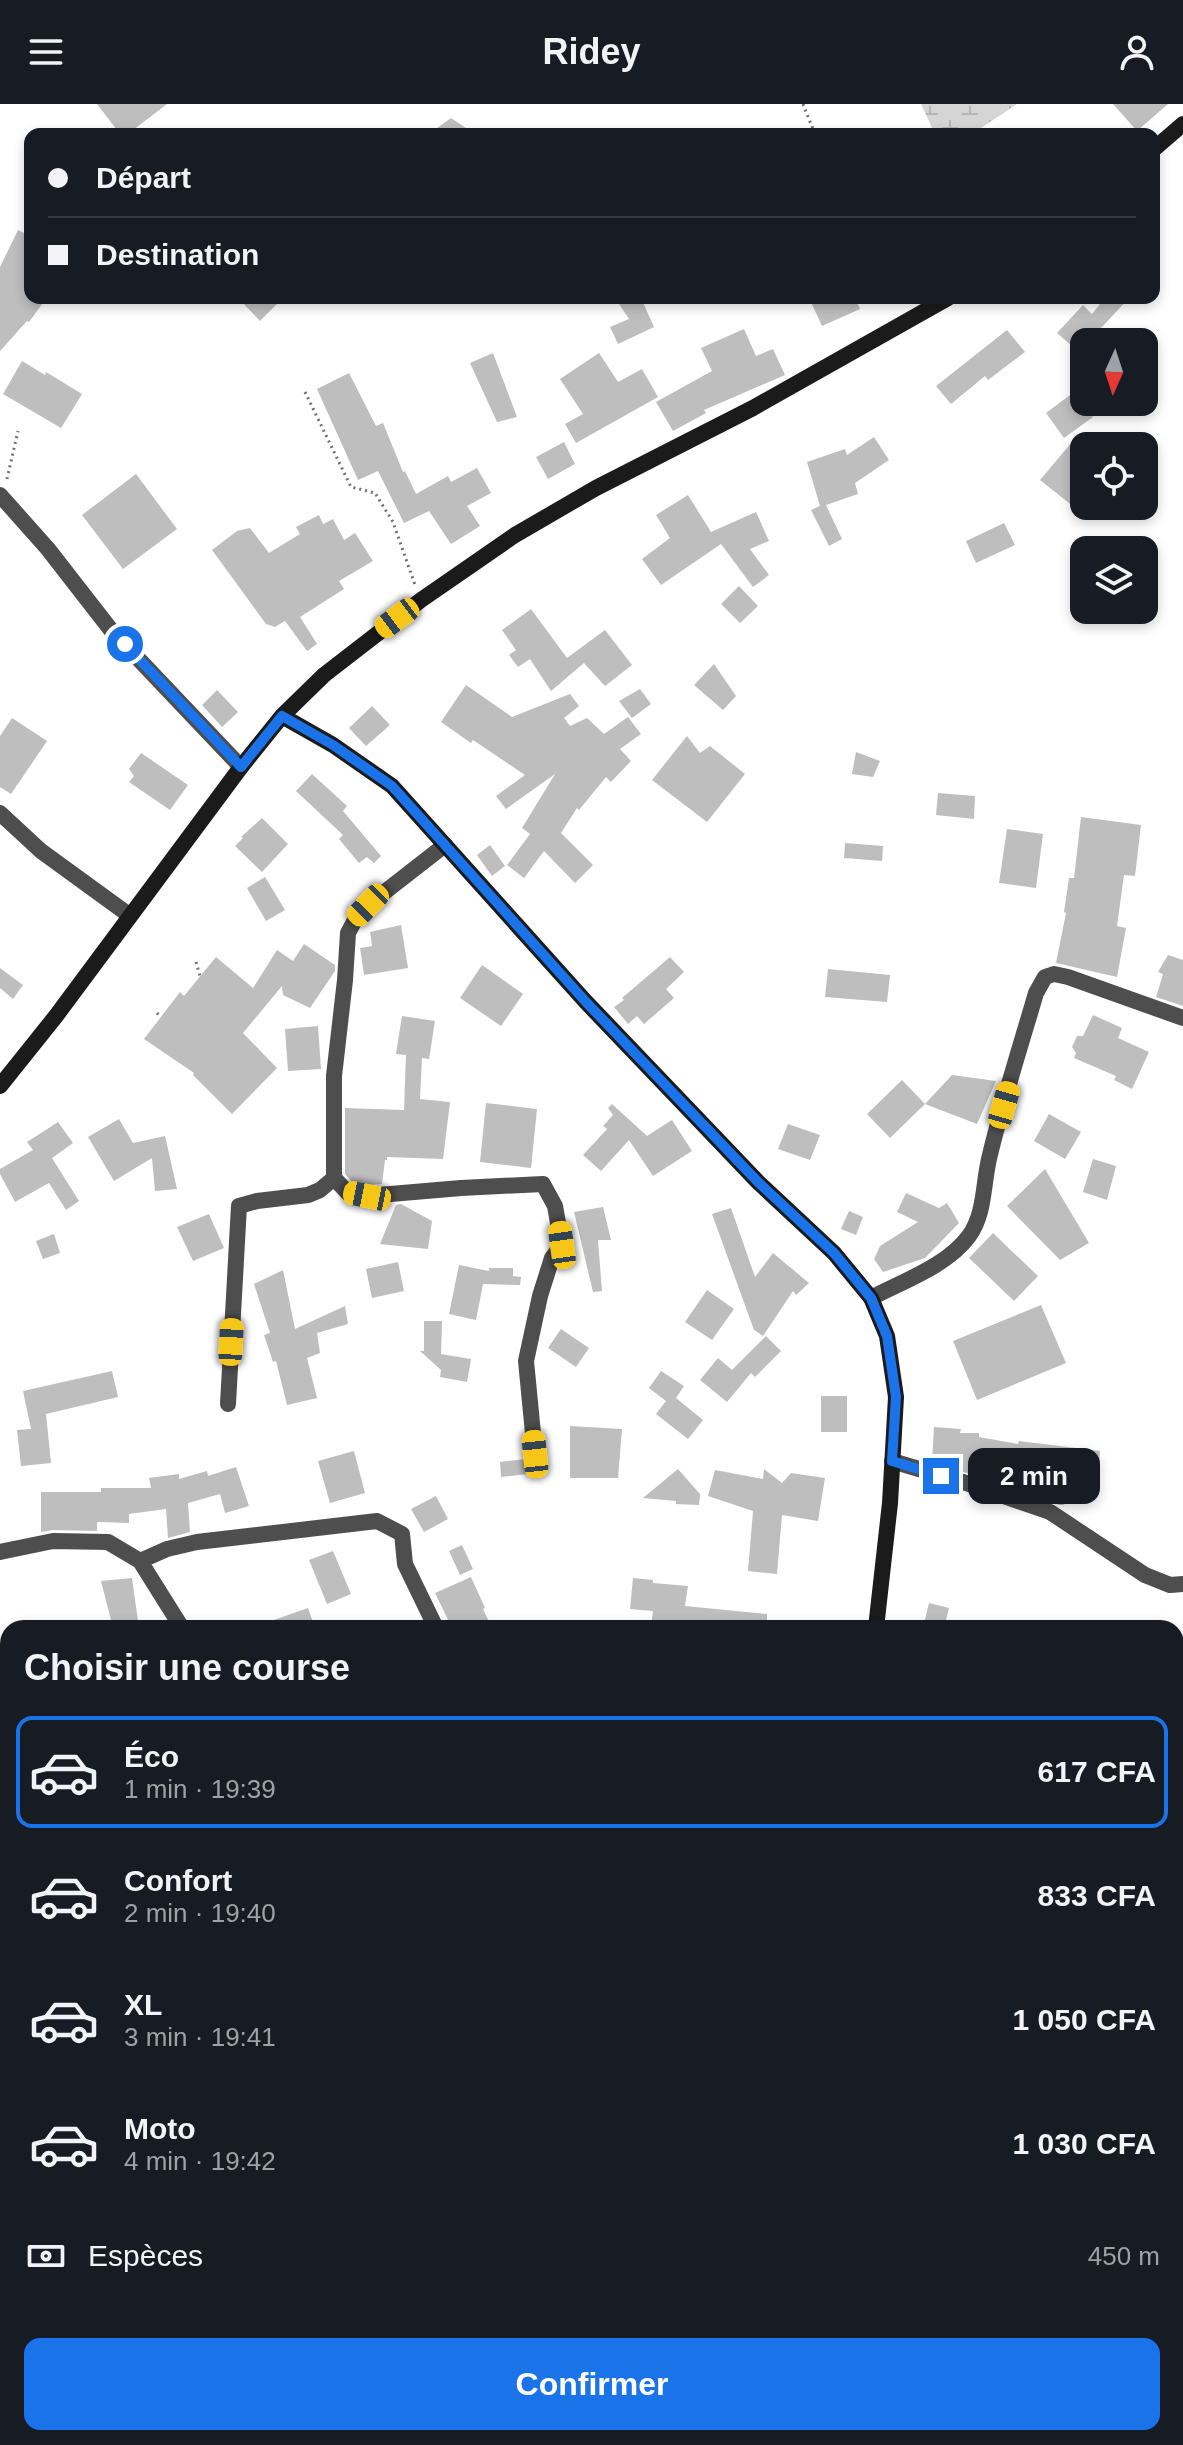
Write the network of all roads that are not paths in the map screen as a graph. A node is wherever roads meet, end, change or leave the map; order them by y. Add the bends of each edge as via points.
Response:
1 (1183, 124) edge
2 (1160, 144) edge
3 (937, 304) edge
4 (1, 496) edge
5 (282, 716) junction
6 (241, 767) junction
7 (0, 813) edge
8 (445, 845) junction
9 (129, 915) junction
10 (1183, 1018) edge
11 (0, 1086) edge
12 (334, 1178) junction
13 (871, 1298) junction
14 (228, 1404) dead end
15 (535, 1454) dead end
16 (892, 1461) junction
17 (0, 1552) edge
18 (140, 1561) junction
19 (1183, 1584) edge
20 (177, 1620) edge
21 (432, 1620) edge
22 (877, 1620) edge

1 - 2 main road
3 - 5 main road via 515,535 324,675
4 - 6 street via 111,630
5 - 6 main road
5 - 8 main road via 392,786
6 - 9 main road
7 - 9 street via 41,851
8 - 12 street via 368,905 348,933 334,1076
8 - 13 main road via 586,1002 758,1182 834,1253
9 - 11 main road
10 - 13 street via 1068,977 1045,977 1036,993 988,1161 980,1214 970,1235 954,1252
12 - 14 street via 308,1195 239,1206
12 - 15 street via 348,1193 367,1196 543,1184 555,1206 562,1245 552,1258 540,1296 526,1361
13 - 16 main road via 887,1336 896,1397
16 - 19 street via 1050,1512 1145,1575
16 - 22 main road
17 - 18 street via 53,1541 108,1542
18 - 20 street
18 - 21 street via 197,1542 377,1521 402,1534 405,1564

